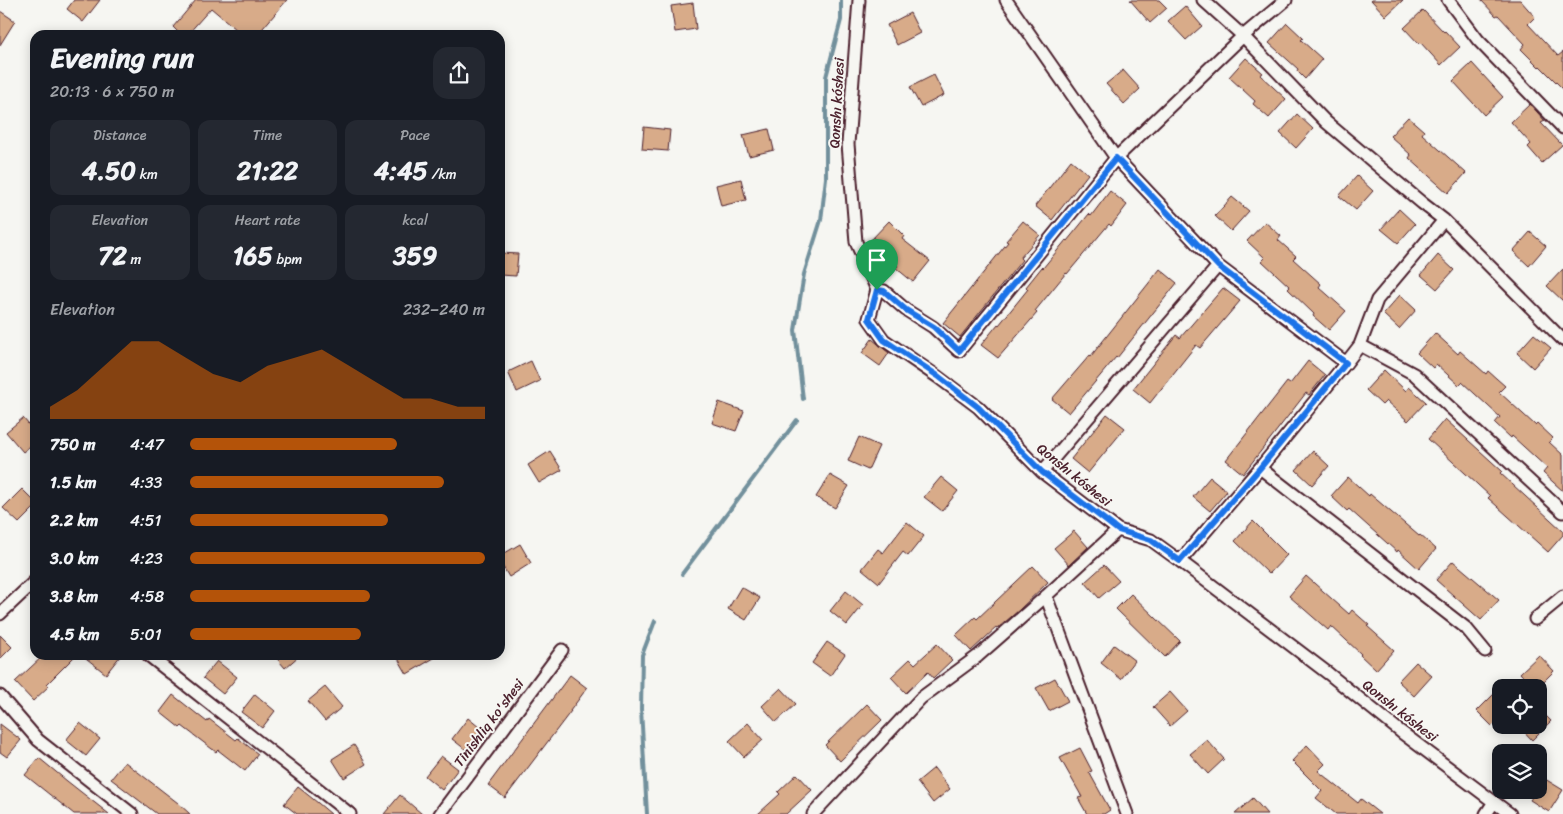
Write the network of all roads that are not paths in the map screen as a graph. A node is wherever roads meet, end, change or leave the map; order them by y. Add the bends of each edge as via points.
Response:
1 (859, 0) edge
2 (1006, 0) edge
3 (1203, 0) edge
4 (1286, 0) edge
5 (1448, 0) edge
6 (1243, 36) junction
7 (1563, 128) edge
8 (1116, 158) junction
9 (1444, 220) junction
10 (1218, 266) junction
11 (877, 290) junction
12 (1563, 340) edge
13 (1360, 344) junction
14 (1346, 363) junction
15 (1260, 468) junction
16 (1042, 472) junction
17 (1563, 512) edge
18 (1118, 530) junction
19 (1180, 561) junction
20 (30, 586) edge
21 (1046, 596) junction
22 (1563, 596) edge
23 (0, 614) edge
24 (1535, 619) dead end
25 (562, 650) dead end
26 (1485, 651) dead end
27 (154, 660) edge
28 (0, 696) edge
29 (1494, 802) junction
30 (132, 814) edge
31 (350, 814) edge
32 (440, 814) edge
33 (813, 814) edge
34 (1126, 814) edge
35 (1486, 814) edge
36 (1510, 814) edge

1 - 11 street, Qonshı kóshesi via 848,144 856,242
2 - 8 street
3 - 6 street
4 - 6 street
5 - 7 street via 1478,40
6 - 8 street
6 - 9 street via 1326,122
8 - 10 street
8 - 11 street via 959,351 934,327 906,310 884,291
9 - 12 street
9 - 13 street via 1377,300
10 - 14 street
10 - 16 street
11 - 16 street, Qonshı kóshesi via 869,319 884,340 978,407
13 - 14 street
13 - 17 street via 1414,374
14 - 15 street
15 - 19 street
15 - 26 street via 1466,628
16 - 18 street, Qonshı kóshesi
18 - 19 street, Qonshı kóshesi via 1151,540
18 - 21 street
19 - 29 street, Qonshı kóshesi
20 - 23 street
21 - 33 street via 978,656 921,698
21 - 34 street
22 - 24 street
25 - 32 street, Tinishliq ko'shesi
27 - 31 street
28 - 30 street via 38,740
29 - 35 street
29 - 36 street, Qonshı kóshesi

